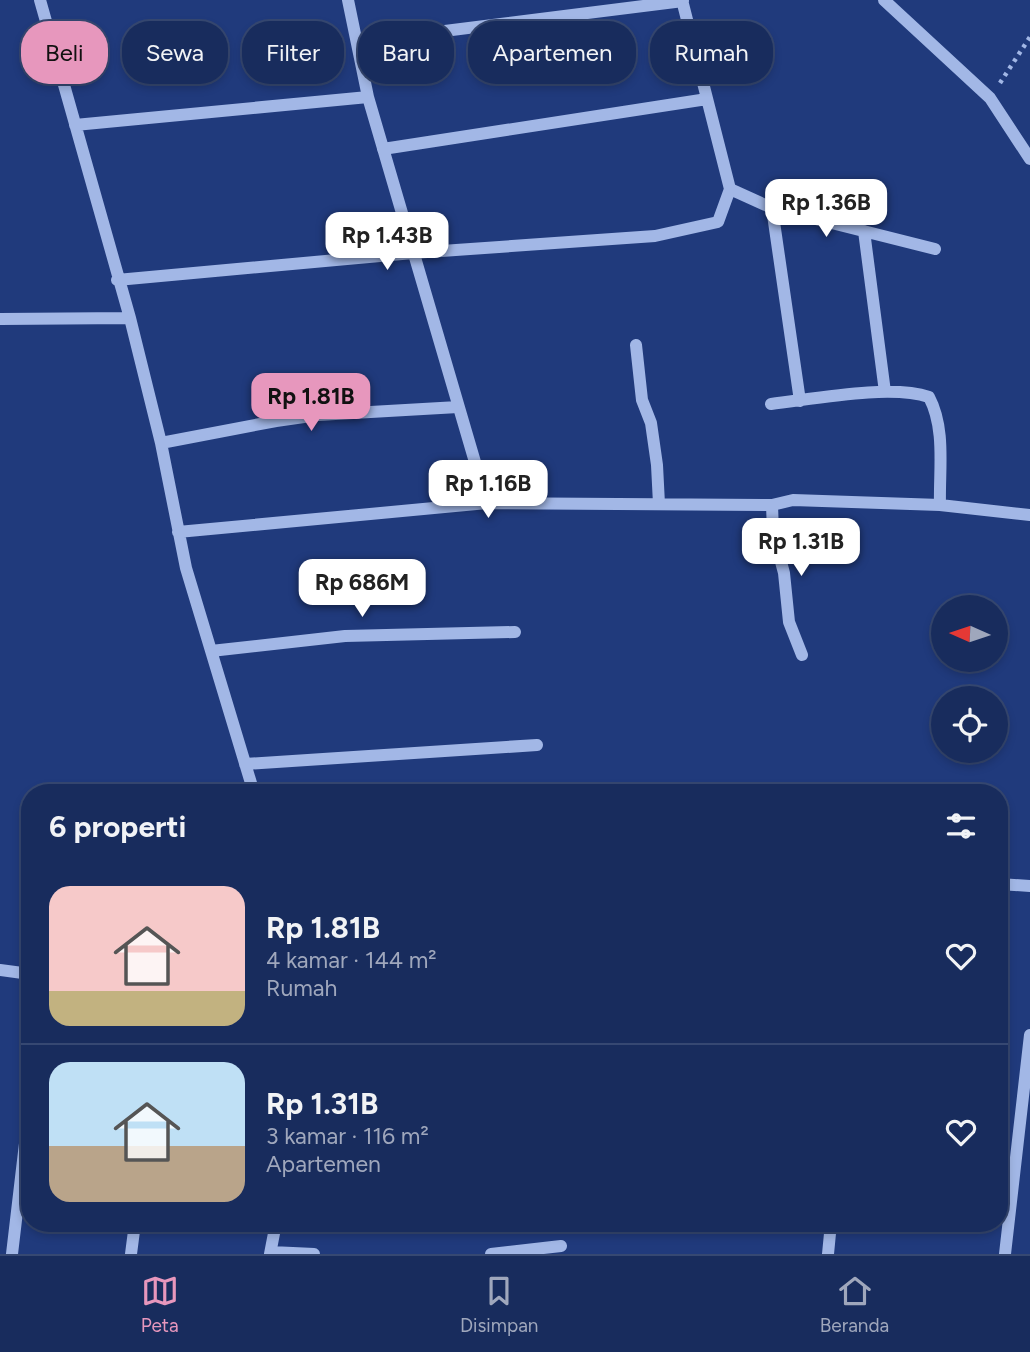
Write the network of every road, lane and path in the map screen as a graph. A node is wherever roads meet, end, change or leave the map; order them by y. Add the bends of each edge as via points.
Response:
1 (40, 0) edge
2 (348, 0) edge
3 (884, 0) edge
4 (683, 1) edge
5 (1030, 37) edge
6 (357, 42) junction
7 (368, 97) junction
8 (990, 98) junction
9 (708, 99) junction
10 (75, 125) junction
11 (383, 149) junction
12 (1030, 159) edge
13 (730, 189) junction
14 (772, 208) junction
15 (864, 231) junction
16 (935, 249) dead end
17 (413, 253) junction
18 (117, 280) junction
19 (130, 318) junction
20 (0, 319) edge
21 (636, 345) dead end
22 (885, 392) junction
23 (800, 401) junction
24 (771, 404) dead end
25 (458, 407) junction
26 (162, 443) junction
27 (487, 503) junction
28 (659, 504) junction
29 (772, 505) junction
30 (940, 505) junction
31 (1030, 515) edge
32 (178, 532) junction
33 (515, 632) dead end
34 (211, 651) junction
35 (802, 655) dead end
36 (537, 745) dead end
37 (245, 764) junction
38 (251, 784) edge
39 (1008, 885) edge
40 (1030, 886) edge
41 (0, 970) edge
42 (21, 973) edge
43 (1030, 1035) edge
44 (21, 1178) edge
45 (1008, 1220) edge
46 (134, 1232) edge
47 (274, 1232) edge
48 (830, 1232) edge
49 (1007, 1232) edge
50 (561, 1246) dead end
51 (271, 1253) edge
52 (12, 1254) edge
53 (131, 1254) edge
54 (314, 1254) edge
55 (491, 1254) edge
56 (828, 1254) edge
57 (1004, 1254) edge

1 - 10 street
2 - 6 street
3 - 8 street
4 - 6 street
4 - 9 street
5 - 8 path
6 - 7 street
7 - 10 street
7 - 11 street
8 - 12 street
9 - 11 street
9 - 13 street
10 - 18 street
11 - 17 street
13 - 14 street
13 - 17 street via 718,222 654,236
14 - 15 street
14 - 23 street
15 - 16 street
15 - 22 street
17 - 18 street
17 - 25 street
18 - 19 street
19 - 20 street
19 - 26 street
21 - 28 street via 642,400 651,423
22 - 23 street
22 - 30 street via 929,397 936,410
23 - 24 street
25 - 26 street via 295,418
25 - 27 street
26 - 32 street
27 - 28 street
27 - 32 street
28 - 29 street
29 - 30 street via 793,500
29 - 35 street via 789,622
30 - 31 street
32 - 34 street
33 - 34 street via 345,636
34 - 37 street
36 - 37 street
37 - 38 street
39 - 40 street
41 - 42 street
43 - 45 street
44 - 52 street
46 - 53 street
47 - 51 street
48 - 56 street
49 - 57 street
50 - 55 street
51 - 54 street

